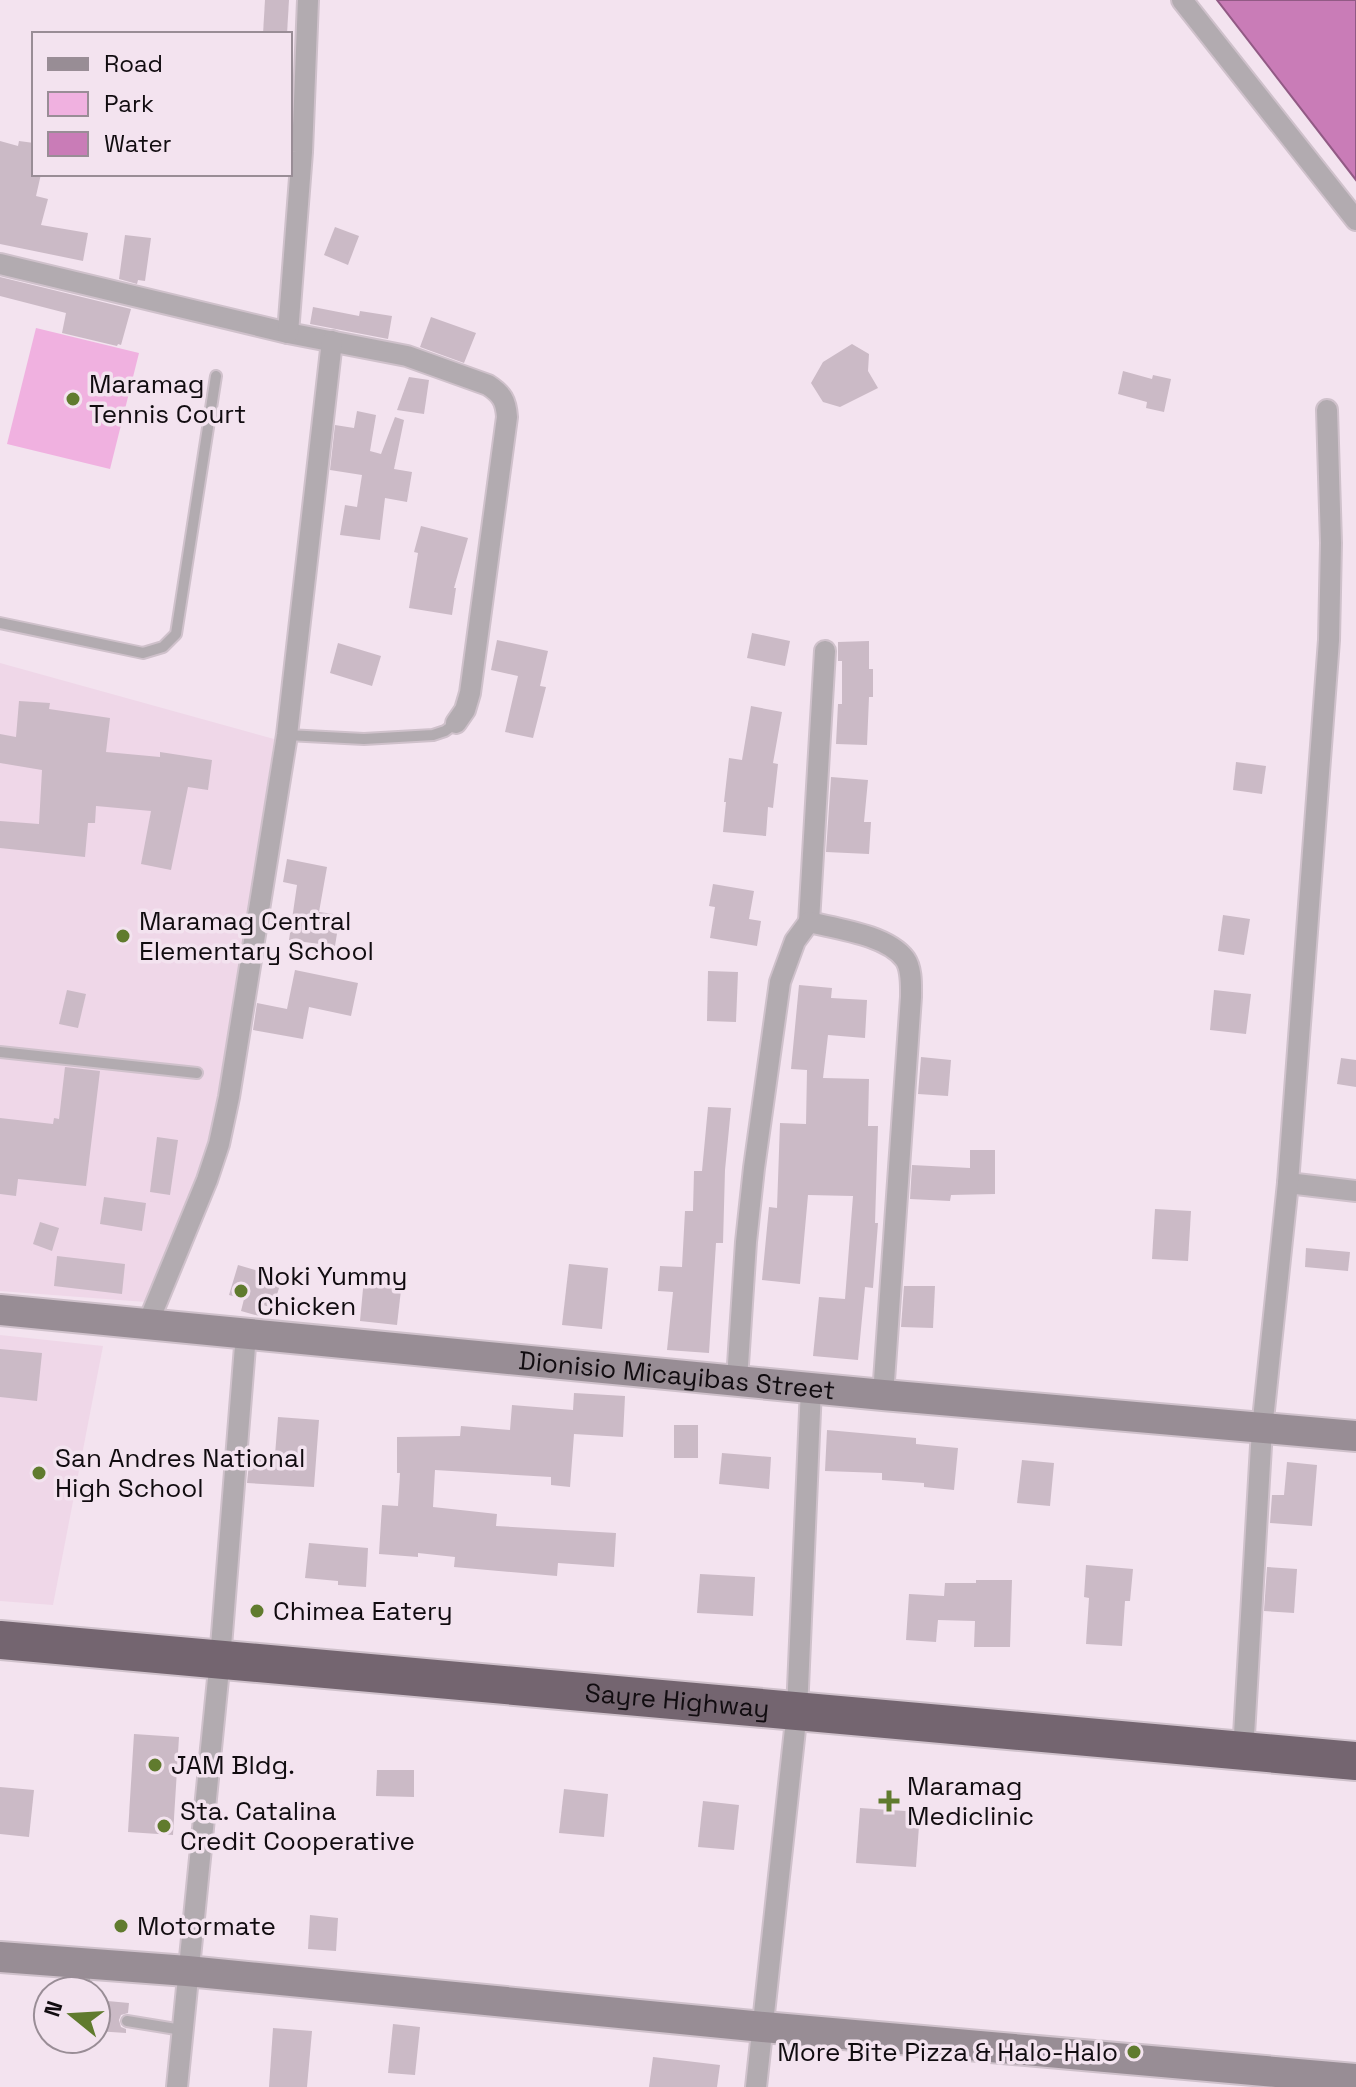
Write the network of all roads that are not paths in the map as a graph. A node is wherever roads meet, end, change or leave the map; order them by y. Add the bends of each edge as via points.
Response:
1 (308, 0) edge
2 (1182, 0) edge
3 (1356, 220) edge
4 (0, 264) edge
5 (288, 333) junction
6 (332, 341) junction
7 (216, 376) dead end
8 (1327, 410) dead end
9 (0, 623) edge
10 (825, 651) dead end
11 (456, 723) joint
12 (287, 735) junction
13 (809, 922) junction
14 (0, 1052) edge
15 (197, 1073) dead end
16 (1288, 1183) junction
17 (1356, 1191) edge
18 (0, 1310) edge
19 (148, 1323) junction
20 (246, 1334) junction
21 (737, 1380) junction
22 (811, 1388) junction
23 (883, 1395) junction
24 (1262, 1429) junction
25 (1356, 1436) edge
26 (0, 1640) edge
27 (220, 1659) junction
28 (797, 1711) junction
29 (1243, 1752) junction
30 (1356, 1761) edge
31 (0, 1957) edge
32 (187, 1971) junction
33 (76, 1975) edge
34 (112, 1975) edge
35 (127, 2021) dead end
36 (763, 2027) junction
37 (182, 2030) junction
38 (1356, 2079) edge
39 (177, 2087) edge
40 (756, 2087) edge

1 - 5 street
2 - 3 street
4 - 5 street
5 - 6 street
6 - 11 street via 407,356 488,385 503,397 507,417 470,693
6 - 12 street
7 - 9 lane via 176,634 163,647 143,653
8 - 16 street via 1329,640
10 - 13 street
11 - 12 lane via 433,735
12 - 19 street via 219,1144
13 - 21 street via 795,941 780,982 752,1183
13 - 23 street via 878,940 907,961 911,976
14 - 15 lane
16 - 17 street
16 - 24 street
18 - 19 street, Dionisio Micayibas Street
19 - 20 street, Dionisio Micayibas Street
20 - 21 street, Dionisio Micayibas Street
20 - 27 street
21 - 22 street, Dionisio Micayibas Street
22 - 23 street, Dionisio Micayibas Street
22 - 28 street
23 - 24 street, Dionisio Micayibas Street
24 - 25 street, Dionisio Micayibas Street
24 - 29 street
26 - 27 highway, Sayre Highway
27 - 28 highway, Sayre Highway
27 - 32 street
28 - 29 highway, Sayre Highway
28 - 36 street
29 - 30 highway, Sayre Highway
31 - 33 street
32 - 34 street
32 - 36 street
32 - 37 street
35 - 37 lane
36 - 38 street
36 - 40 street
37 - 39 street

